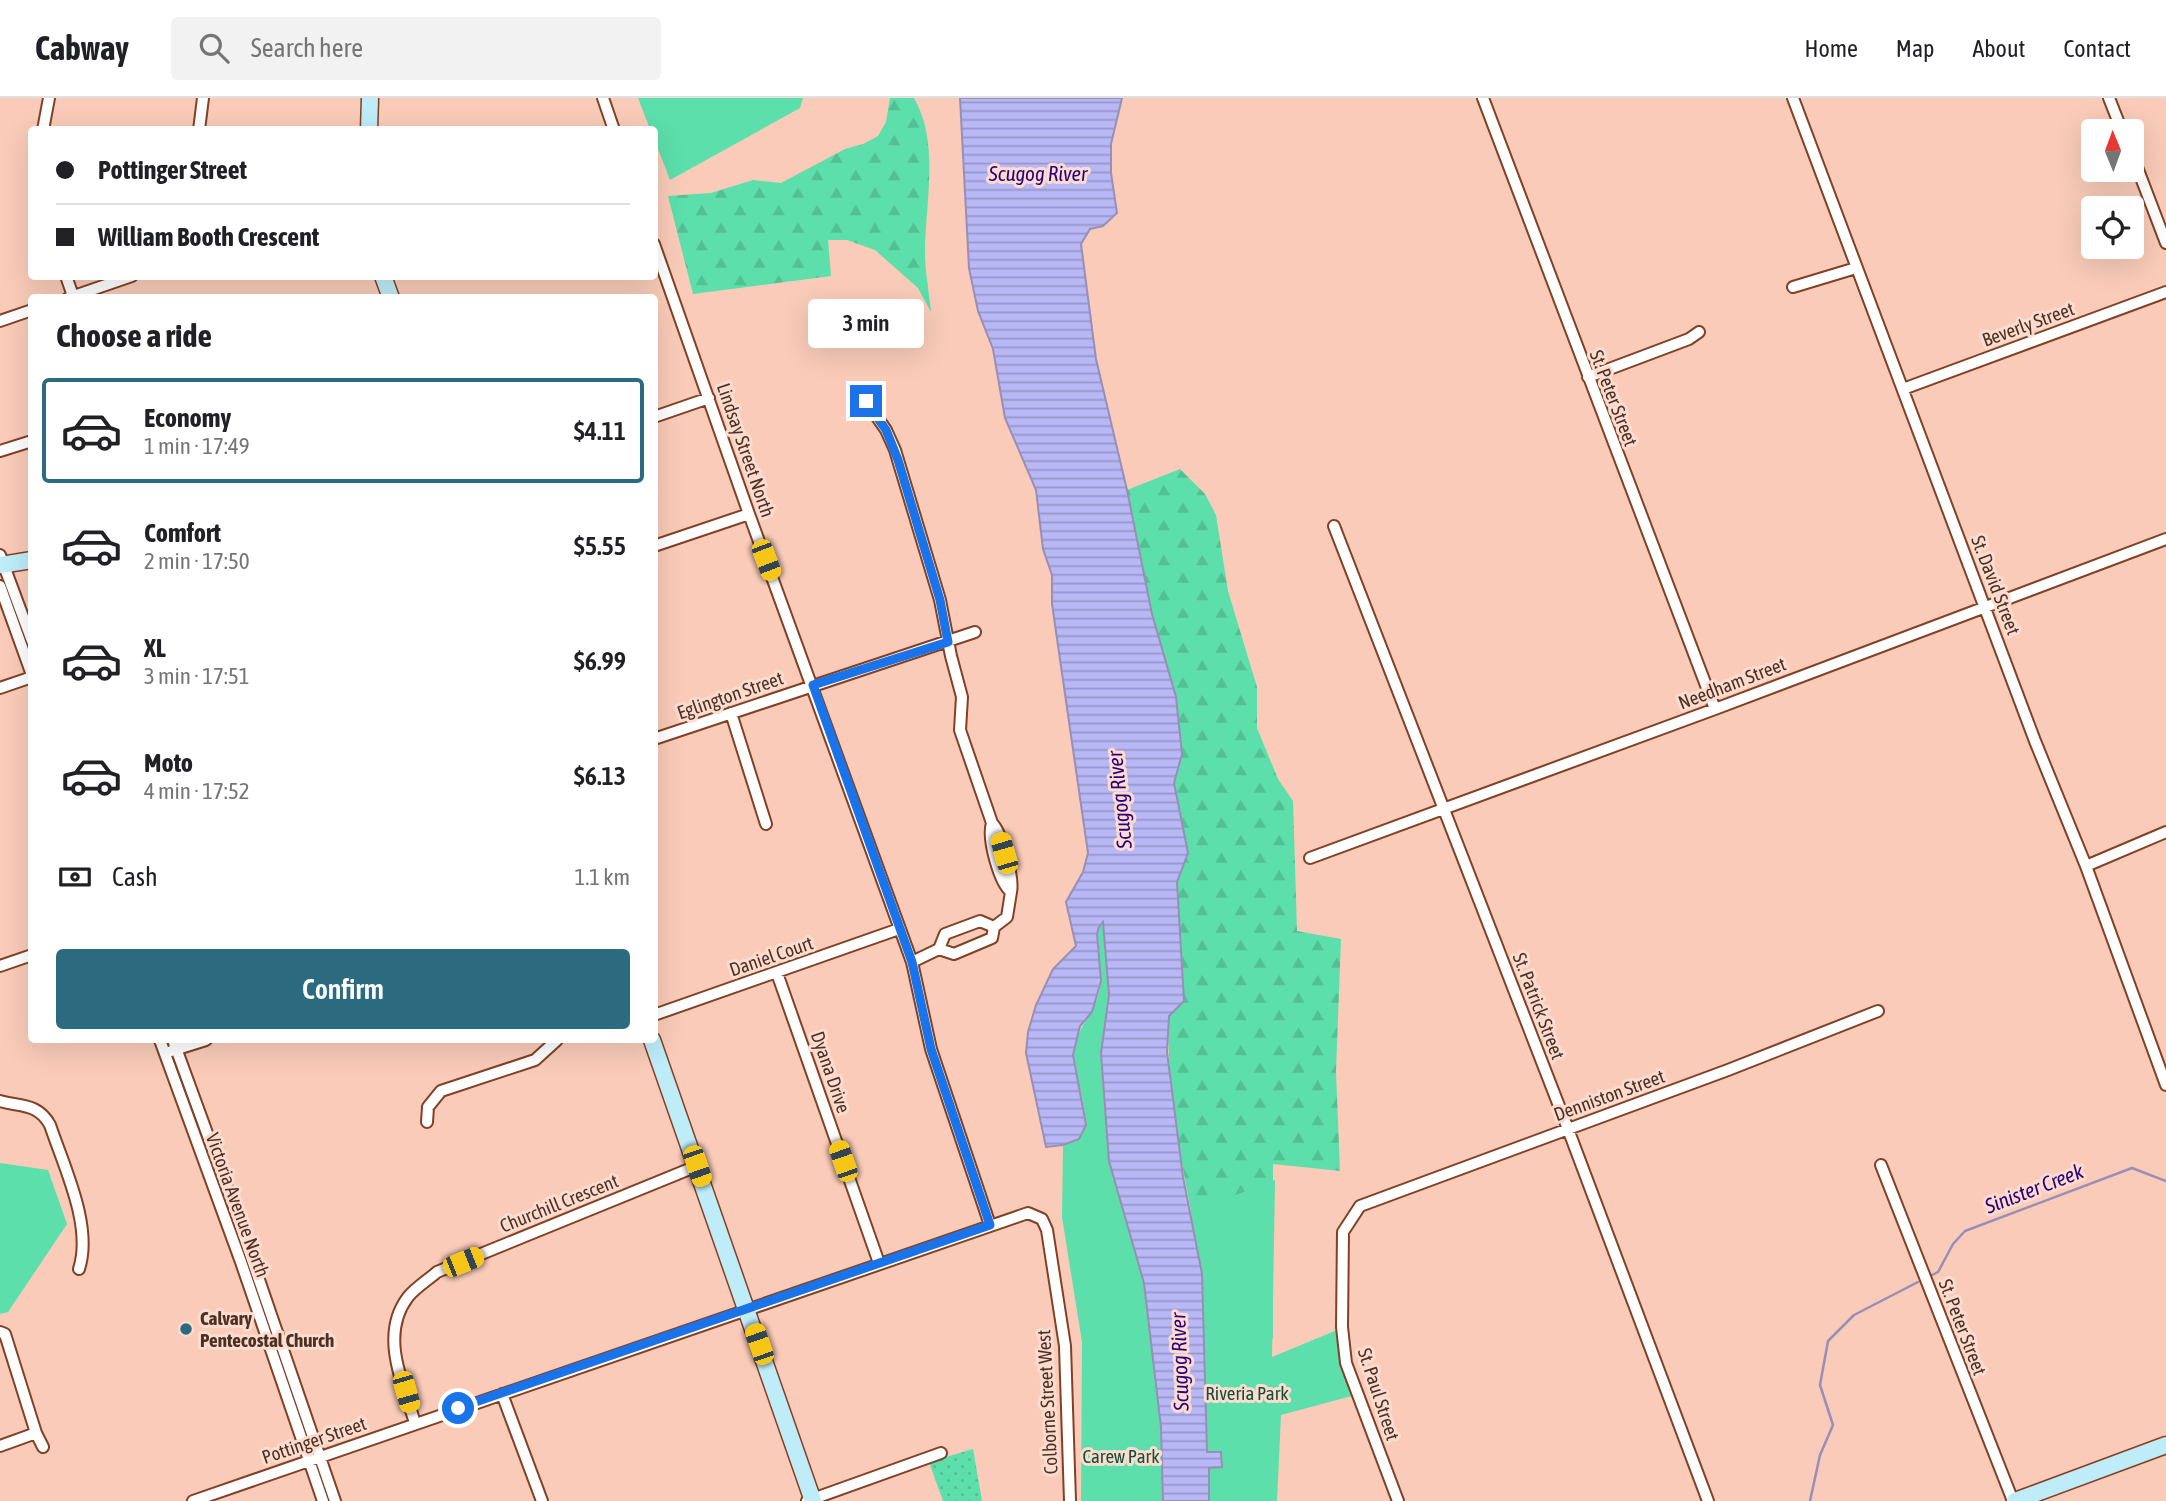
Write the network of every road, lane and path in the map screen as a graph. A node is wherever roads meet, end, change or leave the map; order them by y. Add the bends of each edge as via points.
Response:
1 (49, 98) edge
2 (203, 98) edge
3 (370, 98) edge
4 (603, 98) edge
5 (1483, 98) edge
6 (1793, 98) edge
7 (2109, 98) edge
8 (2117, 119) edge
9 (44, 126) edge
10 (200, 126) edge
11 (369, 126) edge
12 (613, 126) edge
13 (2143, 182) edge
14 (2166, 243) edge
15 (658, 255) edge
16 (1856, 268) junction
17 (120, 280) edge
18 (1793, 287) dead end
19 (2166, 292) edge
20 (80, 294) edge
21 (28, 311) edge
22 (0, 321) edge
23 (1699, 332) dead end
24 (1588, 377) junction
25 (1903, 389) junction
26 (709, 398) junction
27 (866, 401) dead end
28 (658, 416) edge
29 (28, 442) edge
30 (0, 451) edge
31 (749, 514) junction
32 (1334, 526) dead end
33 (2166, 539) edge
34 (658, 545) edge
35 (1, 561) edge
36 (28, 561) edge
37 (0, 586) edge
38 (1986, 605) junction
39 (28, 631) edge
40 (975, 632) dead end
41 (948, 642) junction
42 (28, 665) edge
43 (28, 678) edge
44 (813, 685) junction
45 (0, 688) edge
46 (1714, 709) junction
47 (731, 713) junction
48 (658, 738) edge
49 (1442, 808) junction
50 (766, 824) dead end
51 (2166, 832) edge
52 (1310, 858) dead end
53 (2086, 866) junction
54 (994, 927) junction
55 (899, 929) junction
56 (940, 949) junction
57 (28, 956) edge
58 (912, 962) junction
59 (0, 966) edge
60 (777, 973) junction
61 (1878, 1011) dead end
62 (658, 1014) edge
63 (191, 1043) edge
64 (554, 1043) edge
65 (653, 1043) edge
66 (171, 1047) edge
67 (2166, 1085) edge
68 (0, 1101) edge
69 (427, 1122) dead end
70 (1568, 1129) junction
71 (1881, 1165) dead end
72 (697, 1166) junction
73 (233, 1207) junction
74 (221, 1210) junction
75 (1354, 1213) joint
76 (1042, 1219) joint
77 (990, 1225) junction
78 (878, 1263) junction
79 (79, 1269) dead end
80 (747, 1310) junction
81 (0, 1332) edge
82 (502, 1394) junction
83 (415, 1423) junction
84 (36, 1433) junction
85 (2166, 1445) edge
86 (0, 1446) edge
87 (43, 1447) dead end
88 (941, 1453) dead end
89 (314, 1458) junction
90 (811, 1500) edge
91 (193, 1501) edge
92 (323, 1501) edge
93 (335, 1501) edge
94 (542, 1501) edge
95 (1070, 1501) edge
96 (1398, 1501) edge
97 (1708, 1501) edge
98 (2014, 1501) edge

1 - 9 street
2 - 10 street
3 - 11 street
4 - 12 street
5 - 24 street, St. Peter Street
6 - 16 street, St. David Street
7 - 8 street
13 - 14 street
15 - 26 street, Lindsay Street North
16 - 18 street
16 - 25 street, St. David Street
17 - 20 street
19 - 25 street, Beverly Street
21 - 22 street
23 - 24 street
24 - 46 street, St. Peter Street
25 - 38 street, St. David Street
26 - 28 street
26 - 31 street, Lindsay Street North
27 - 41 street via 886,430 898,460
29 - 30 street
31 - 34 street
31 - 44 street, Lindsay Street North
32 - 49 street, St. Patrick Street
33 - 38 street, Needham Street
35 - 36 street
35 - 39 street
37 - 42 street
38 - 46 street, Needham Street
38 - 53 street, St. David Street
40 - 41 street, Eglington Street
41 - 44 street, Eglington Street
41 - 54 street via 962,697 960,730 992,823 989,832 1000,855 1004,886 1011,892 1007,917
43 - 45 street
44 - 47 street, Eglington Street
44 - 55 street, Lindsay Street North
46 - 49 street, Needham Street
47 - 48 street, Eglington Street
47 - 50 street
49 - 52 street, Needham Street
49 - 70 street, St. Patrick Street
51 - 53 street
53 - 67 street, St. David Street
54 - 56 street via 992,938 954,954
54 - 56 street via 979,921 945,934
55 - 58 street, Lindsay Street North
55 - 60 street, Daniel Court
56 - 58 street
57 - 59 street
58 - 77 street, Lindsay Street North via 931,1049
60 - 62 street, Daniel Court
60 - 78 street, Dyana Drive
61 - 70 street, Denniston Street
63 - 66 street
64 - 69 street via 535,1060 441,1091 428,1107
65 - 72 street
66 - 73 street, Victoria Avenue North
66 - 74 street, Victoria Avenue North
68 - 79 street via 34,1109 44,1114 50,1125 82,1222
70 - 75 street, Denniston Street via 1360,1206
70 - 97 street, St. Patrick Street
71 - 98 street, St. Peter Street
72 - 80 street
72 - 83 street, Churchill Crescent via 437,1272 409,1296 398,1315 393,1346
73 - 74 street
73 - 89 street, Victoria Avenue North
74 - 89 street, Victoria Avenue North
75 - 96 street, St. Paul Street via 1343,1232 1346,1363
76 - 77 street, Pottinger Street via 1028,1213
76 - 95 street, Colborne Street West via 1065,1346
77 - 78 street, Pottinger Street
78 - 80 street, Pottinger Street
80 - 82 street, Pottinger Street
80 - 90 street
81 - 84 street via 5,1335
82 - 83 street, Pottinger Street
82 - 94 street
83 - 89 street, Pottinger Street
84 - 86 street
84 - 87 street
85 - 98 street
88 - 90 street
89 - 91 street, Pottinger Street
89 - 92 street, Victoria Avenue North
89 - 93 street, Victoria Avenue North

